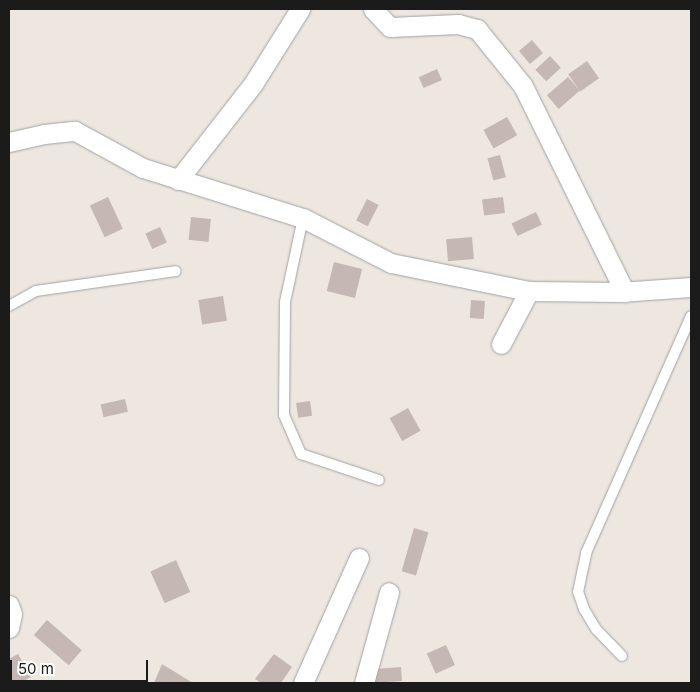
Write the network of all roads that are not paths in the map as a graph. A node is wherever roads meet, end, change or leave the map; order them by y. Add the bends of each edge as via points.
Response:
1 (300, 9) edge
2 (373, 9) edge
3 (9, 142) edge
4 (178, 180) junction
5 (303, 218) junction
6 (176, 271) dead end
7 (691, 287) edge
8 (529, 291) junction
9 (625, 292) junction
10 (9, 306) edge
11 (691, 316) edge
12 (501, 344) dead end
13 (379, 480) dead end
14 (360, 558) dead end
15 (389, 592) dead end
16 (9, 605) edge
17 (9, 628) edge
18 (622, 656) dead end
19 (302, 683) edge
20 (364, 683) edge

1 - 4 street via 252,84
2 - 9 street via 390,28 458,24 477,29 523,86
3 - 4 street via 75,131 143,168
4 - 5 street
5 - 8 street via 391,263
5 - 13 lane via 285,302 284,415 301,454
6 - 10 lane via 36,291
7 - 9 street
8 - 9 street
8 - 12 street
11 - 18 lane via 586,553 578,592 596,629
14 - 19 street
15 - 20 street
16 - 17 street via 12,614

